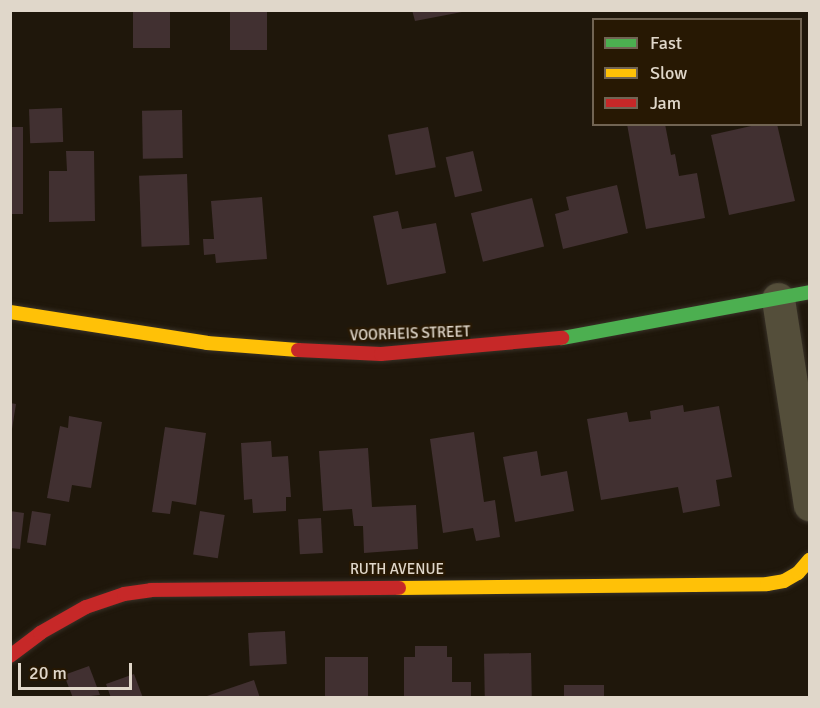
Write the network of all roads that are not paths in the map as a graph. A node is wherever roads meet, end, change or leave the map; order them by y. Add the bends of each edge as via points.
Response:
1 (810, 292) edge
2 (778, 299) junction
3 (10, 312) edge
4 (810, 505) edge
5 (806, 573) edge
6 (10, 656) edge

1 - 2 street, VOORHEIS STREET
2 - 3 street, VOORHEIS STREET via 547,341 381,354 207,343
2 - 4 street
5 - 6 street, RUTH AVENUE via 767,584 151,590 86,607 40,633

